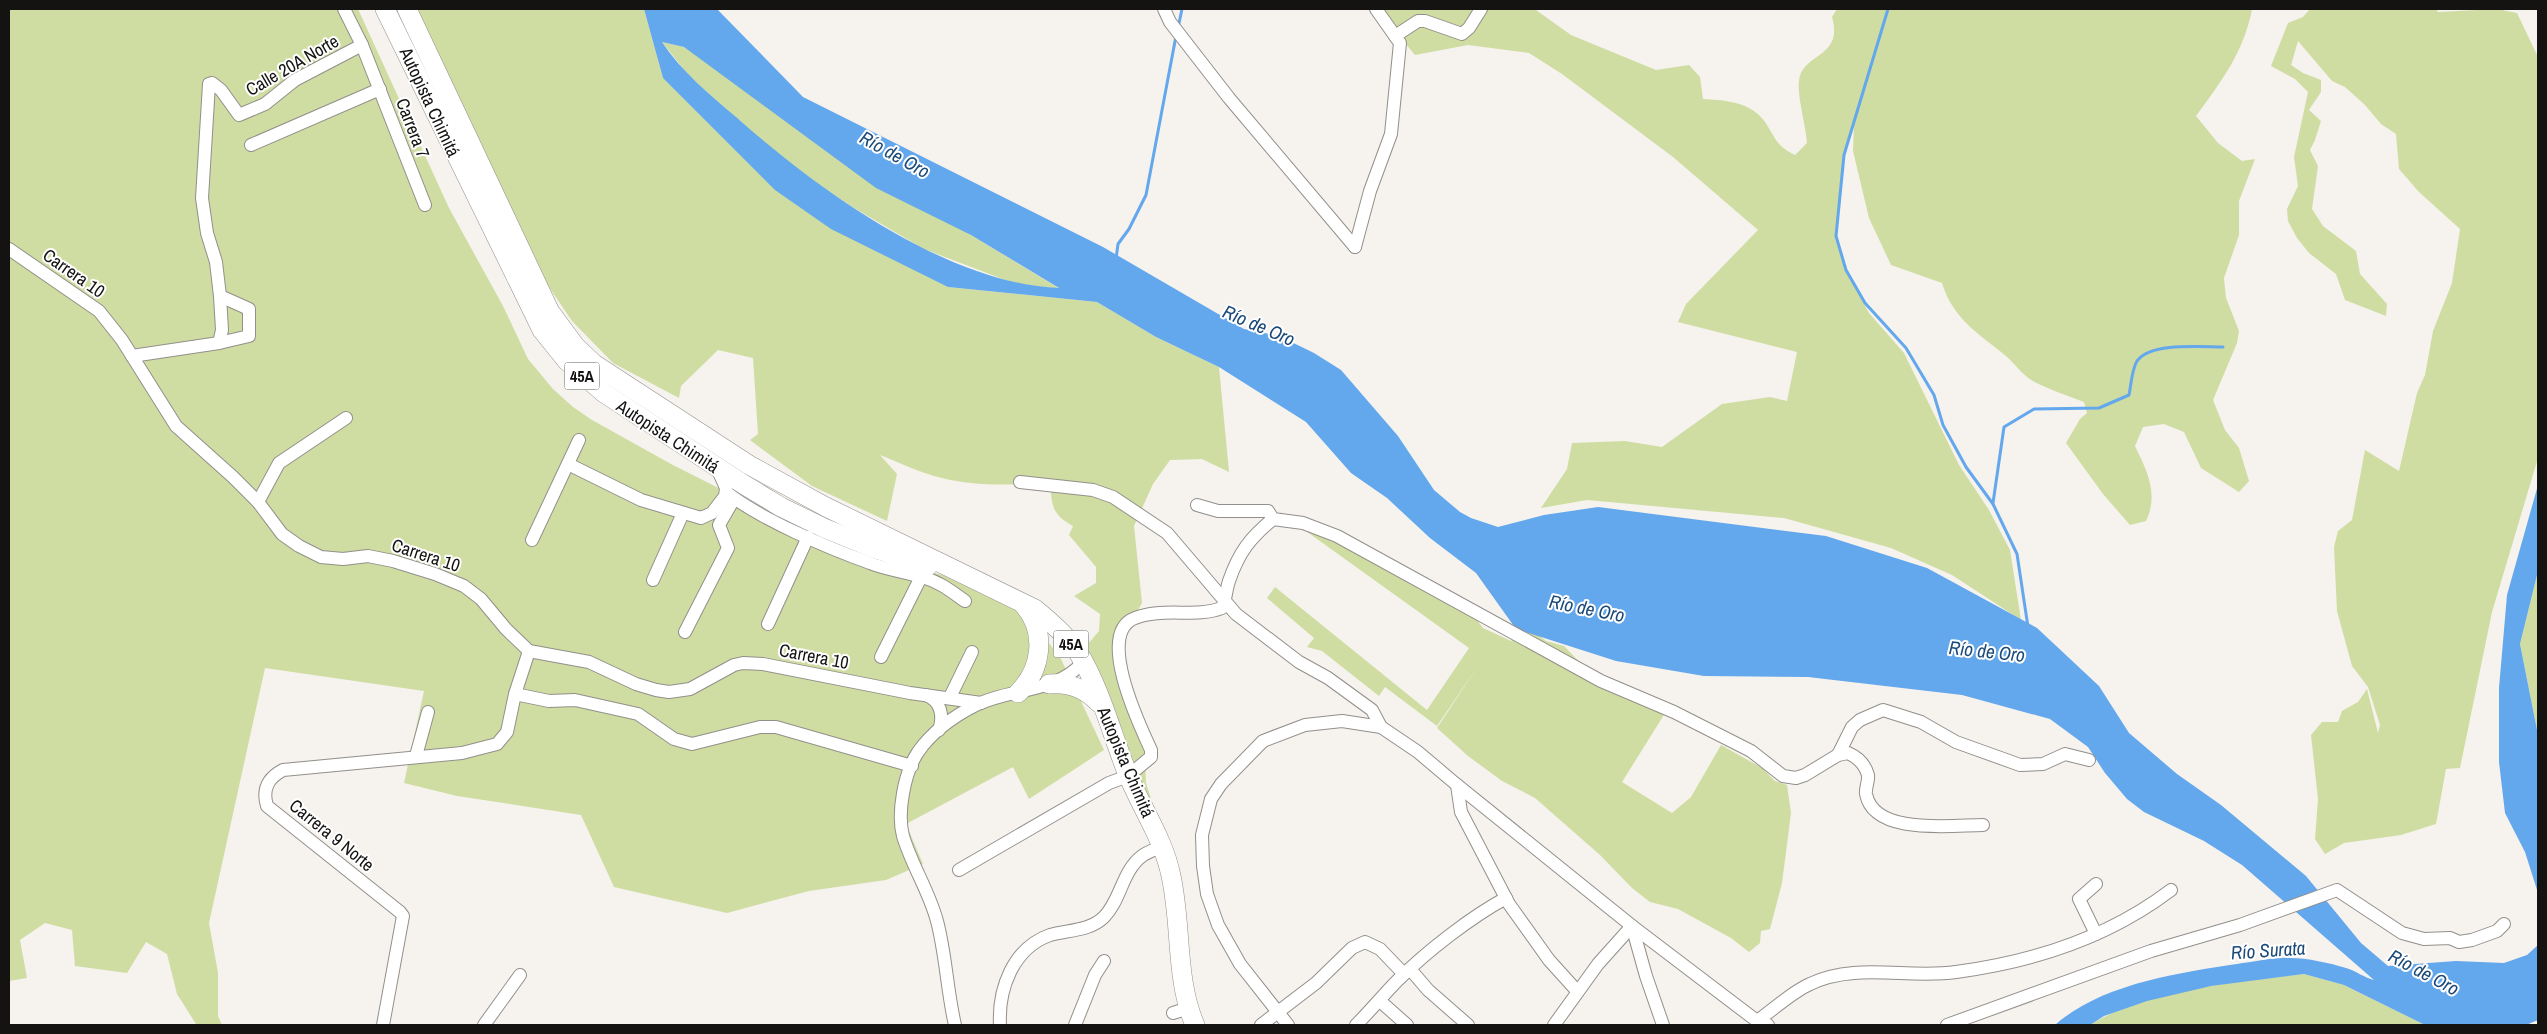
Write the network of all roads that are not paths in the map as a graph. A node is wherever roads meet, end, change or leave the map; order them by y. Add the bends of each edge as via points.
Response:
1 (344, 9) edge
2 (385, 9) edge
3 (407, 9) edge
4 (1164, 9) edge
5 (1376, 9) edge
6 (1481, 9) edge
7 (1396, 36) junction
8 (362, 45) junction
9 (380, 89) junction
10 (252, 146) dead end
11 (425, 205) dead end
12 (9, 249) edge
13 (220, 296) junction
14 (219, 343) junction
15 (132, 356) junction
16 (346, 418) dead end
17 (579, 440) dead end
18 (568, 464) junction
19 (717, 468) junction
20 (1020, 482) dead end
21 (730, 496) junction
22 (258, 502) junction
23 (1197, 506) dead end
24 (683, 513) junction
25 (1273, 519) junction
26 (808, 537) junction
27 (532, 540) dead end
28 (949, 568) junction
29 (921, 577) junction
30 (652, 580) dead end
31 (965, 600) dead end
32 (1020, 600) junction
33 (1225, 601) junction
34 (768, 624) dead end
35 (684, 632) dead end
36 (529, 650) junction
37 (972, 652) dead end
38 (881, 656) dead end
39 (1083, 662) junction
40 (1049, 684) junction
41 (1018, 693) junction
42 (515, 694) junction
43 (924, 695) junction
44 (950, 698) junction
45 (980, 703) junction
46 (428, 712) dead end
47 (1108, 717) junction
48 (1382, 727) junction
49 (939, 730) junction
50 (1838, 755) junction
51 (416, 756) junction
52 (2089, 760) dead end
53 (912, 766) junction
54 (1128, 776) junction
55 (1457, 786) junction
56 (1983, 825) dead end
57 (1163, 846) junction
58 (959, 870) dead end
59 (2096, 884) dead end
60 (2170, 890) dead end
61 (1506, 898) junction
62 (2504, 924) dead end
63 (1632, 926) junction
64 (2096, 934) junction
65 (1104, 961) dead end
66 (1407, 971) junction
67 (520, 975) dead end
68 (1577, 991) junction
69 (1380, 1001) junction
70 (1277, 1013) junction
71 (1186, 1015) edge
72 (1761, 1024) edge
73 (383, 1025) edge
74 (484, 1025) edge
75 (955, 1025) edge
76 (1000, 1025) edge
77 (1075, 1025) edge
78 (1261, 1025) edge
79 (1288, 1025) edge
80 (1356, 1025) edge
81 (1406, 1025) edge
82 (1468, 1025) edge
83 (1554, 1025) edge
84 (1664, 1025) edge
85 (1947, 1025) edge

1 - 8 street, Carrera 7
2 - 19 highway, Autopista Chimitá / 45A via 542,330 567,361 604,394
3 - 28 highway, Autopista Chimitá / 45A via 550,312 575,346 620,382 749,465
4 - 7 street via 1170,22 1229,98 1355,247 1370,191 1391,134 1400,43
5 - 7 street
6 - 7 street via 1462,34 1418,21
8 - 9 street, Carrera 7
8 - 13 street, Calle 20A Norte via 296,80 265,104 239,115 211,82 202,198
9 - 10 street
9 - 11 street, Carrera 7
12 - 15 street, Carrera 10 via 99,311
13 - 14 street via 222,330
13 - 14 street via 249,309 249,336
14 - 15 street
15 - 22 street, Carrera 10 via 176,426
16 - 22 street via 280,463
17 - 18 street
18 - 24 street via 641,500
18 - 27 street
19 - 21 street
19 - 28 highway, Autopista Chimitá / 45A via 781,507 824,528 906,560
20 - 33 street via 1093,490 1113,497 1167,534
21 - 24 street via 709,516 701,518
21 - 26 street
21 - 35 street via 719,526 728,548
22 - 36 street, Carrera 10 via 282,534 321,557 368,556 393,561 464,586
23 - 25 street via 1218,511 1268,512
24 - 30 street
25 - 33 street via 1253,535 1244,549 1228,584
25 - 50 street via 1303,522 1337,536 1594,677 1751,751 1783,776 1796,778 1804,775
26 - 29 street via 871,564
26 - 34 street
28 - 32 highway, Autopista Chimitá / 45A
29 - 31 street
29 - 38 street
32 - 39 highway, Autopista Chimitá / 45A via 1052,623
32 - 41 highway via 1035,622 1039,648 1033,673
33 - 48 street via 1236,614 1299,662 1328,678 1372,710
33 - 54 street via 1222,608 1213,611 1134,618 1124,626 1118,646 1125,687 1152,750 1151,757
36 - 42 street
36 - 43 street, Carrera 10 via 589,662 636,684 669,692 690,690 726,668 743,663
37 - 44 street
39 - 40 street via 1070,674
39 - 47 highway, Autopista Chimitá / 45A
40 - 41 street
40 - 47 highway via 1066,684 1082,689 1100,704
41 - 45 street
42 - 51 street via 507,732 497,744 462,753
42 - 53 street via 549,701 576,700 638,714 674,739 686,743 760,727 776,727
43 - 44 street, Carrera 10
43 - 49 street via 933,698 940,708
44 - 45 street, Carrera 10
45 - 49 street via 957,714
46 - 51 street
47 - 54 highway, Autopista Chimitá / 45A
48 - 55 street via 1418,752
48 - 70 street via 1342,721 1305,725 1263,741 1220,784 1211,800 1202,834 1202,866 1207,894 1218,925 1240,964
49 - 53 street via 918,753
50 - 52 street via 1852,727 1883,710 1922,722 1956,742 2020,765 2043,764 2064,754
50 - 56 street via 1848,753 1859,758 1868,775 1866,793 1871,807 1887,818 1918,826
51 - 73 street, Carrera 9 Norte via 283,770 274,774 265,790 267,806 403,916
53 - 75 street via 901,811 903,834 937,922
54 - 57 highway, Autopista Chimitá / 45A
54 - 58 street via 1109,782
55 - 61 street via 1460,812
55 - 63 street
57 - 71 highway, Autopista Chimitá / 45A via 1176,905
57 - 76 street via 1142,855 1116,903 1100,921 1050,935 1035,943 1016,961 1005,980 999,1010
59 - 64 street via 2079,898
60 - 64 street via 2147,908
61 - 66 street via 1437,945
61 - 68 street via 1549,960
62 - 85 street via 2497,931 2472,940 2424,939 2402,932 2335,891 2142,954
63 - 68 street
63 - 72 street
63 - 84 street
64 - 72 street via 2021,960 1957,972 1925,976 1850,972 1827,978 1809,984
65 - 77 street
66 - 69 street
66 - 70 street via 1380,949 1365,942 1352,948 1316,983
66 - 82 street
67 - 74 street
68 - 83 street
69 - 80 street
69 - 81 street
70 - 78 street
70 - 79 street

